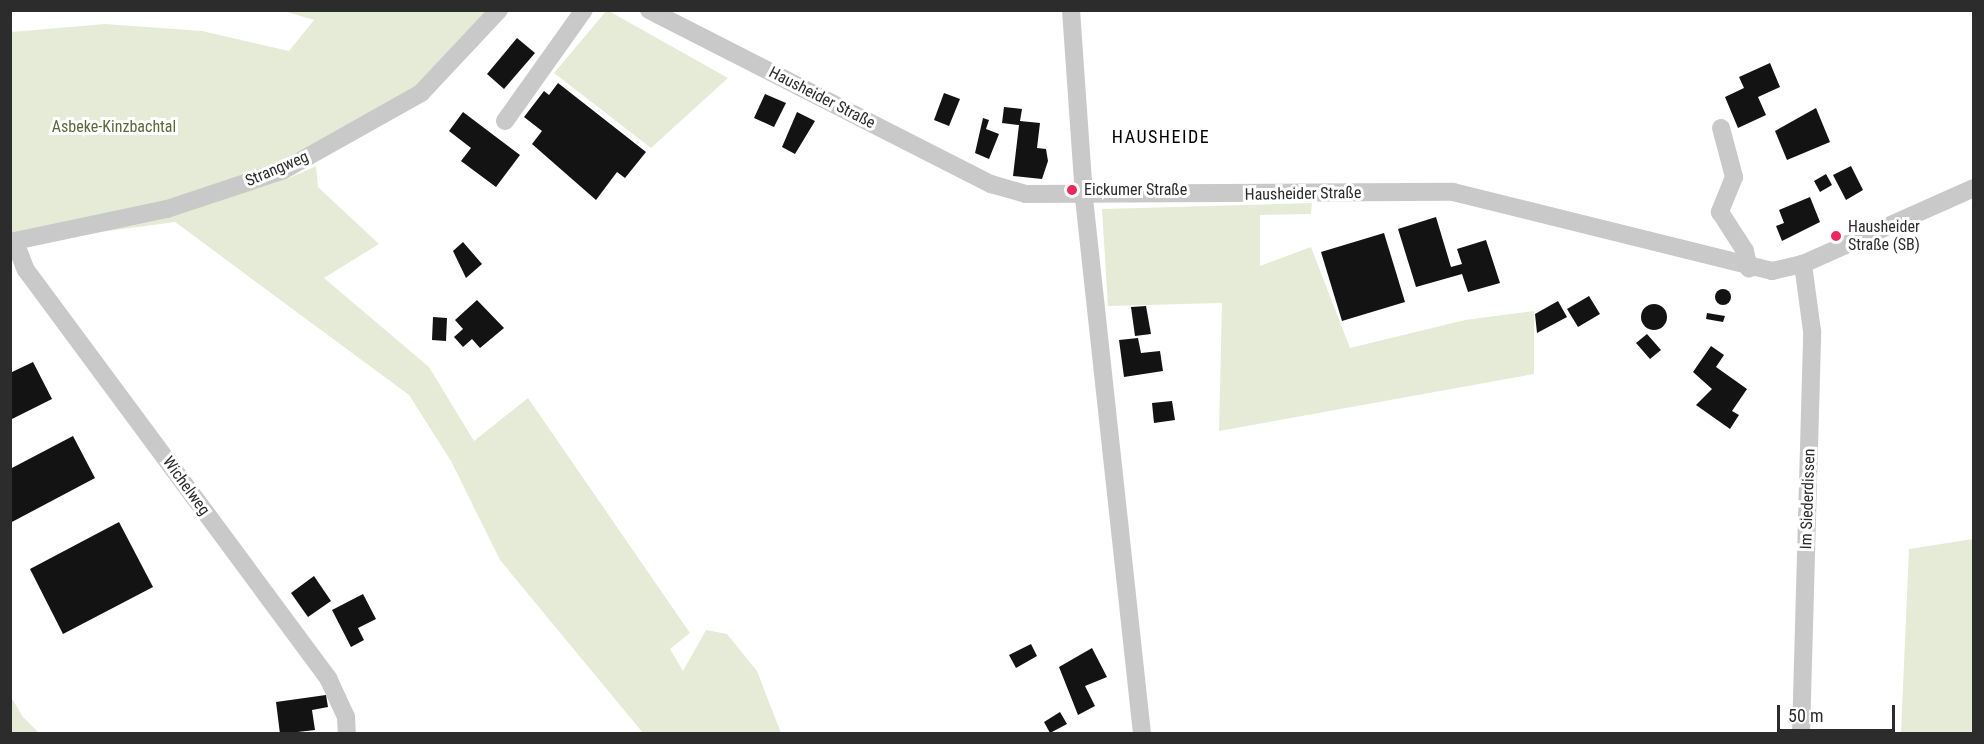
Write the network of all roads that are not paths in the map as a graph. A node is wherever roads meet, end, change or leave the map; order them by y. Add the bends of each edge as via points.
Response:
1 (499, 10) edge
2 (584, 10) edge
3 (649, 10) edge
4 (1071, 10) edge
5 (505, 121) dead end
6 (1721, 128) dead end
7 (1974, 188) edge
8 (1084, 198) junction
9 (13, 242) edge
10 (1803, 264) junction
11 (1749, 269) junction
12 (347, 734) edge
13 (1142, 734) edge
14 (1801, 734) edge

1 - 9 street, Strangweg via 421,93 284,170 167,209
2 - 5 street
3 - 8 street, Hausheider Straße via 991,184 1026,194
4 - 8 street
6 - 11 street via 1734,177 1720,212 1745,251
7 - 10 street, Hausheider Straße
8 - 11 street, Hausheider Straße via 1453,192
8 - 13 street
9 - 12 street, Wichelweg via 26,270 328,678 343,709
10 - 11 street, Hausheider Straße
10 - 14 street, Im Siederdissen via 1812,331

